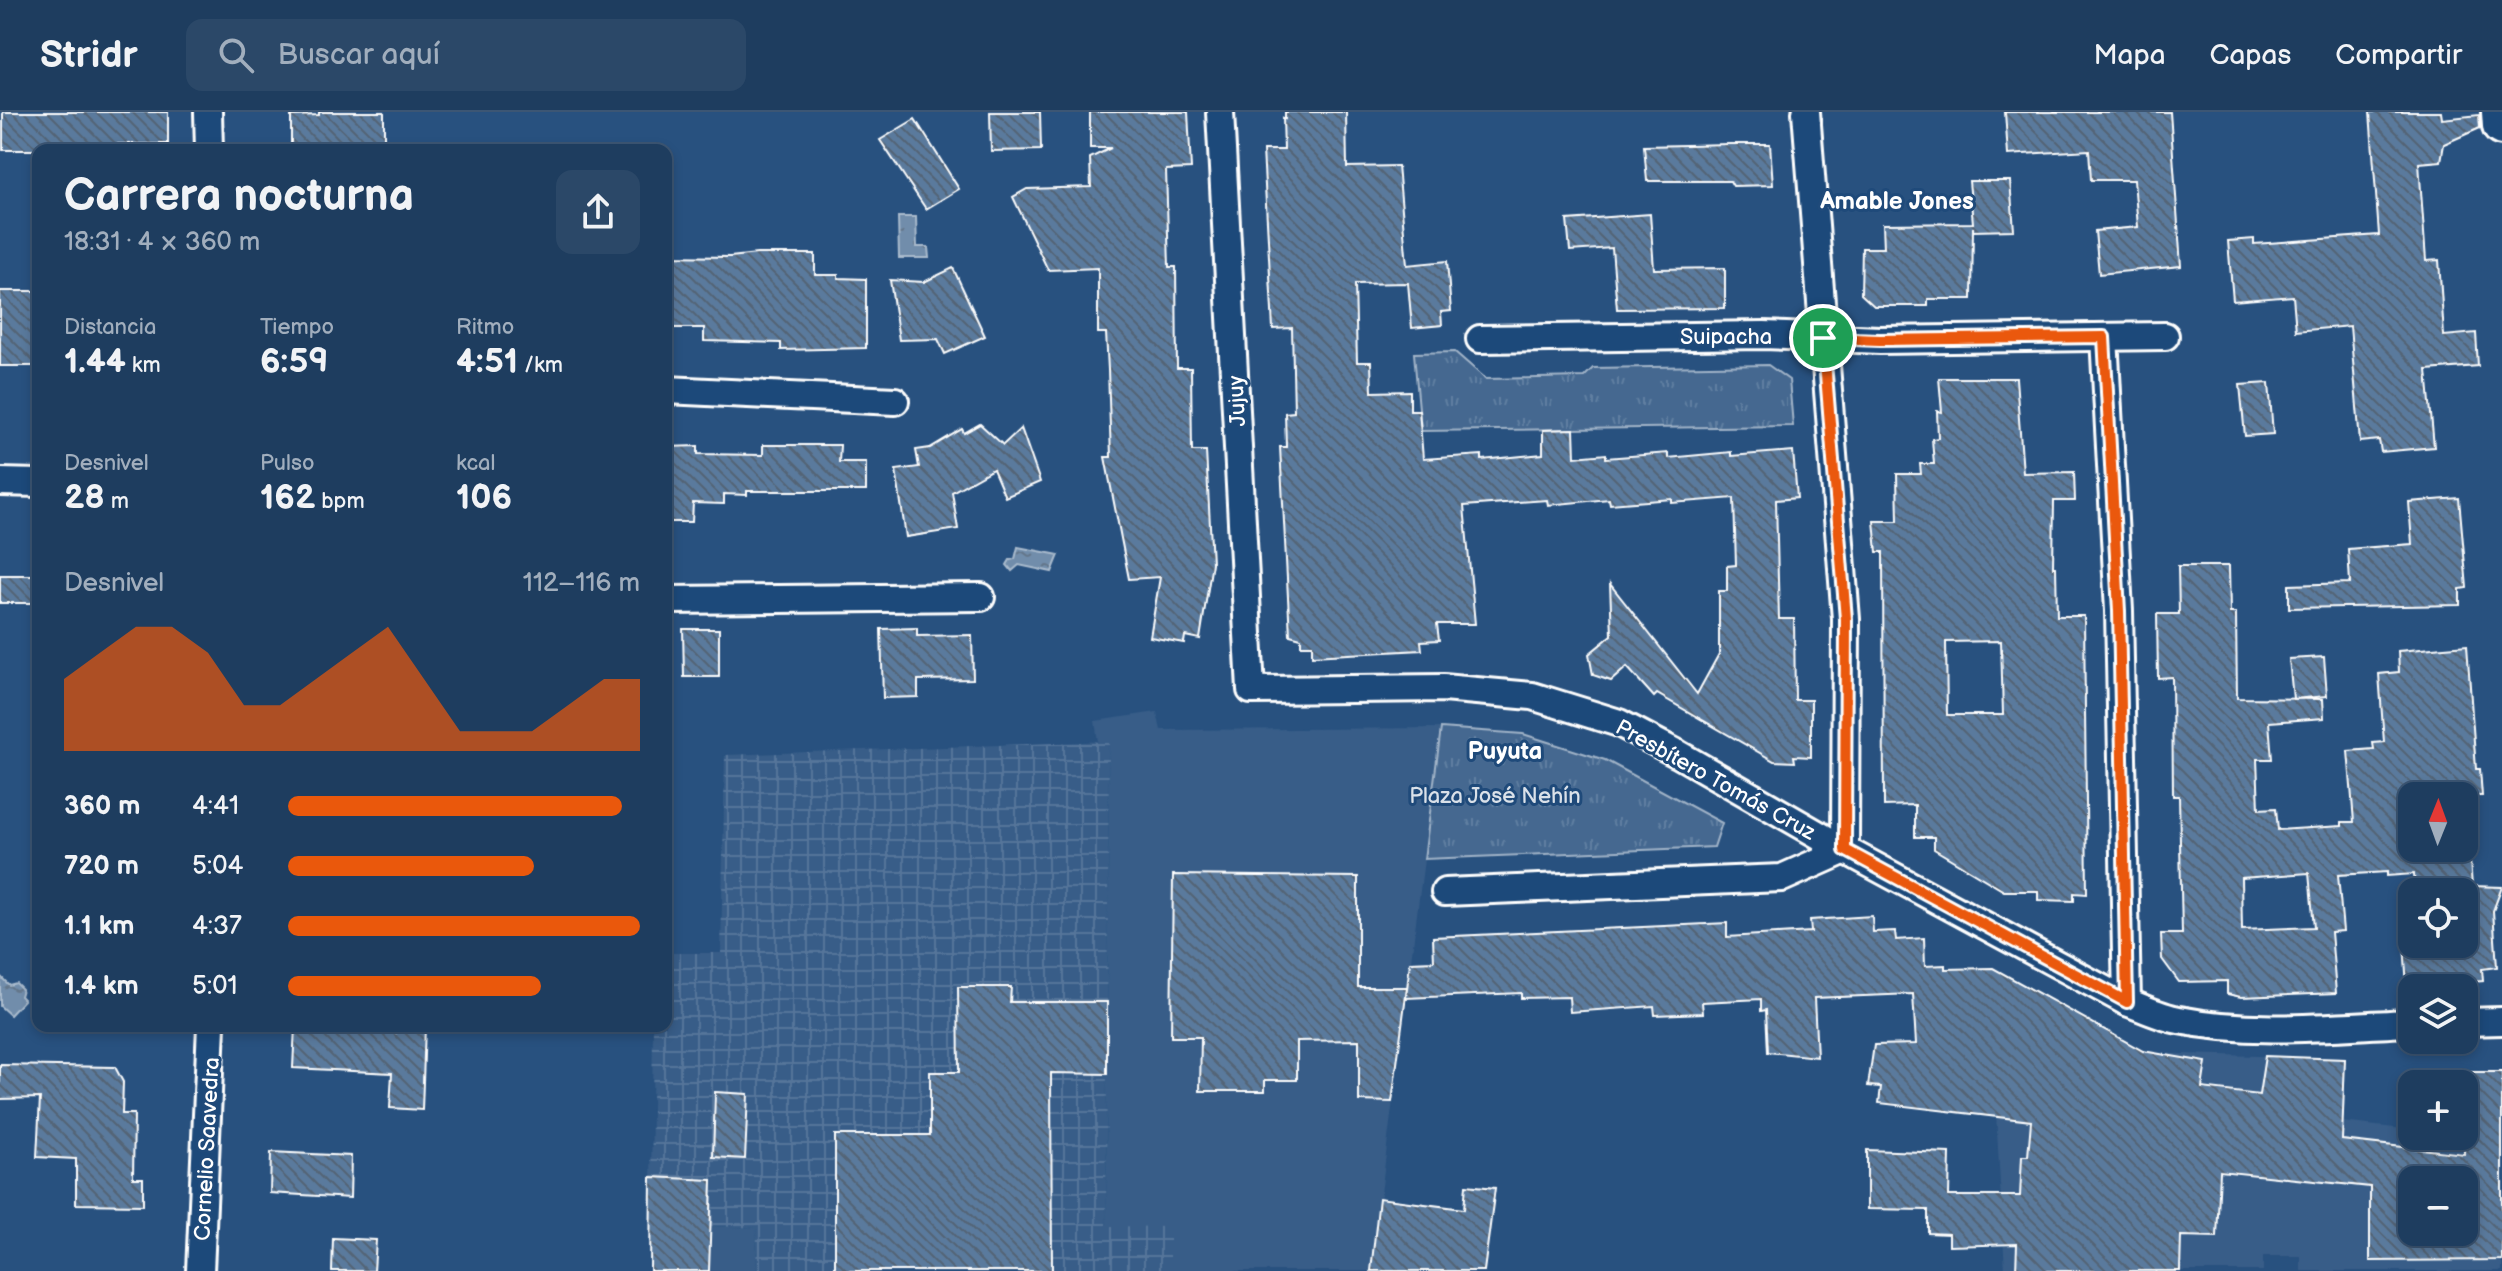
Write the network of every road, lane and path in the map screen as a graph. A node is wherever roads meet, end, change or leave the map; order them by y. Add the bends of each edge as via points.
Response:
1 (208, 112) edge
2 (1220, 112) edge
3 (1806, 112) edge
4 (2501, 112) edge
5 (2502, 126) edge
6 (209, 144) edge
7 (2165, 336) dead end
8 (2104, 337) junction
9 (1823, 338) junction
10 (1480, 339) dead end
11 (672, 390) edge
12 (895, 401) dead end
13 (0, 482) edge
14 (32, 483) edge
15 (981, 597) dead end
16 (672, 600) edge
17 (1251, 690) joint
18 (1845, 850) junction
19 (1445, 892) dead end
20 (2127, 1002) junction
21 (2502, 1021) edge
22 (2478, 1022) edge
23 (2398, 1024) edge
24 (211, 1032) edge
25 (200, 1271) edge

1 - 6 street
2 - 17 street, Jujuy
3 - 9 street
4 - 5 main road
7 - 8 street, Suipacha
8 - 9 street, Suipacha
8 - 20 street via 2119,611
9 - 10 street, Suipacha
9 - 18 street via 1846,619
11 - 12 street
13 - 14 street
15 - 16 street
17 - 18 street, Presbítero Tomás Cruz via 1443,688 1532,696 1619,723
18 - 19 street, Presbítero Tomás Cruz via 1782,878
18 - 20 street, Presbítero Tomás Cruz
20 - 23 street, Presbítero Tomás Cruz via 2177,1020 2225,1026
21 - 22 street
24 - 25 street, Cornelio Saavedra

